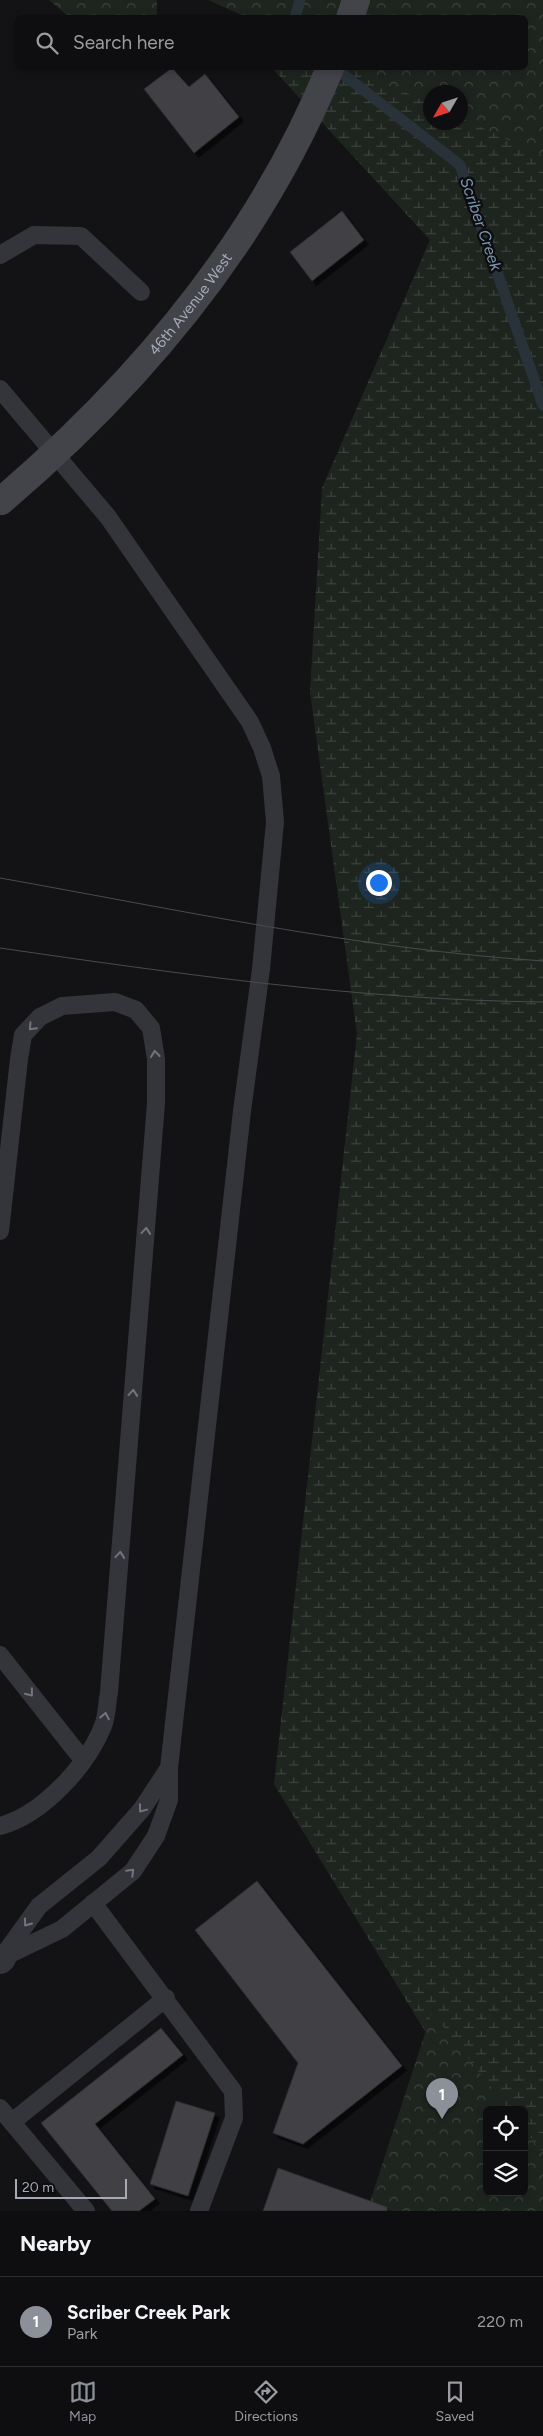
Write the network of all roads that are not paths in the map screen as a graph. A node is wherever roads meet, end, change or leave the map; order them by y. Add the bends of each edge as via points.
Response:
1 (356, 0) edge
2 (351, 15) edge
3 (329, 70) edge
4 (0, 255) edge
5 (142, 292) dead end
6 (0, 388) edge
7 (1, 501) edge
8 (0, 1231) edge
9 (0, 1654) edge
10 (83, 1760) junction
11 (168, 1768) junction
12 (0, 1826) edge
13 (93, 1903) junction
14 (1, 1959) edge
15 (166, 1998) junction
16 (0, 2108) edge
17 (12, 2122) junction
18 (86, 2211) edge
19 (199, 2211) edge

1 - 2 street
3 - 7 street, 46th Avenue West, bridge via 270,189 204,289 129,381 87,424
4 - 5 lane via 34,235 81,236
6 - 11 lane via 108,518 213,668 256,735 267,761 274,792 276,822 261,969
10 -> 8 lane via 103,1726 109,1692 156,1103 156,1059 151,1028 136,1010 115,1002 62,1006 40,1017 24,1036
9 -> 10 lane
10 - 12 lane via 57,1793 13,1823
13 -> 11 lane via 133,1871 156,1836 169,1800
11 -> 14 lane via 142,1810 99,1858 40,1906
13 - 14 lane via 62,1929
13 - 15 lane
15 - 17 lane
15 - 19 lane via 233,2091 234,2118
16 - 17 lane
17 - 18 lane

